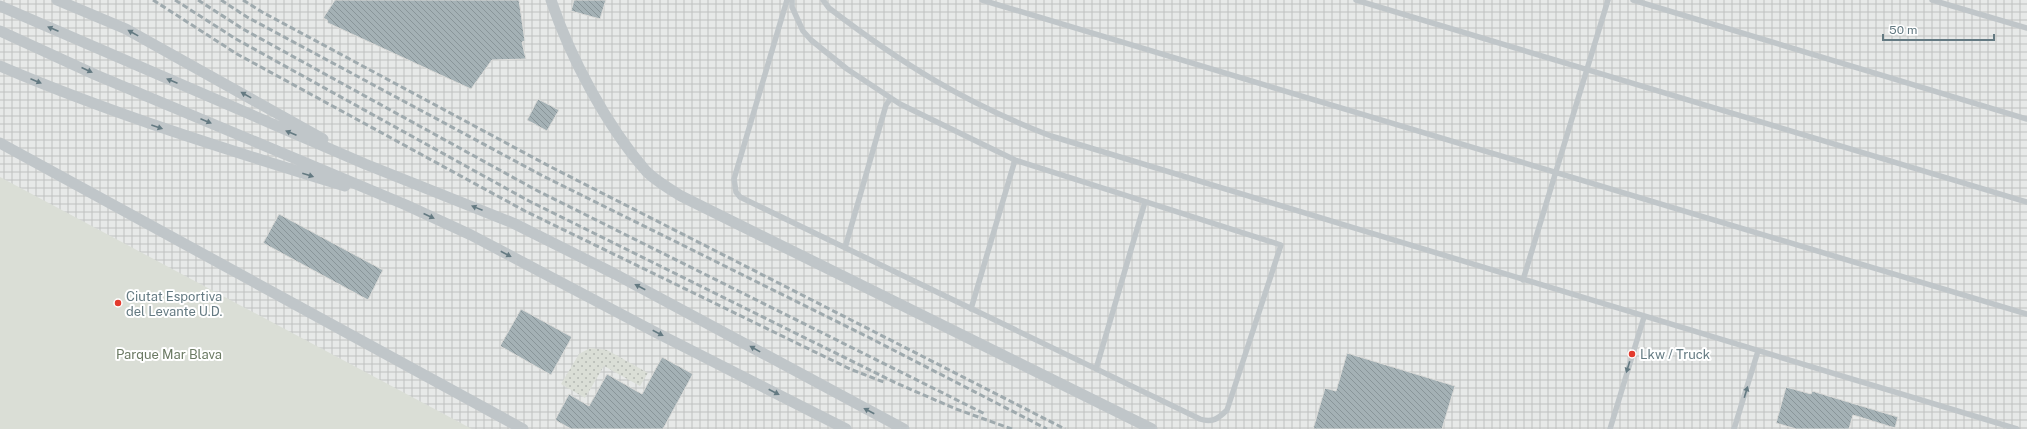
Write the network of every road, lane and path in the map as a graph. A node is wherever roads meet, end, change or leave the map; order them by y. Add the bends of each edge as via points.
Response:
1 (57, 0) edge
2 (551, 0) edge
3 (787, 0) edge
4 (792, 0) edge
5 (823, 0) edge
6 (982, 0) edge
7 (1356, 0) edge
8 (1608, 0) edge
9 (1633, 0) edge
10 (1932, 0) edge
11 (0, 6) edge
12 (2027, 28) edge
13 (0, 31) edge
14 (0, 66) edge
15 (1587, 68) junction
16 (891, 98) junction
17 (2027, 119) edge
18 (0, 142) edge
19 (1015, 160) junction
20 (365, 164) junction
21 (1556, 172) junction
22 (1145, 202) junction
23 (2027, 202) edge
24 (406, 205) junction
25 (845, 248) junction
26 (1524, 280) junction
27 (971, 308) junction
28 (2027, 314) edge
29 (1644, 317) junction
30 (1758, 351) junction
31 (1096, 369) junction
32 (523, 429) edge
33 (846, 429) edge
34 (904, 429) edge
35 (1152, 429) edge
36 (1610, 429) edge
37 (1734, 429) edge
38 (2017, 429) edge

20 -> 1 street via 126,29
2 - 35 street via 574,56 594,95 625,144 661,184
3 - 25 lane via 734,185 740,197
4 - 16 lane via 797,19 811,40 847,69
5 - 26 lane via 829,8 909,66 963,98 1021,125 1081,146
6 - 21 lane
7 - 15 lane
8 - 15 lane
9 - 17 lane
10 - 12 lane
20 -> 11 street
13 -> 24 street via 96,75
14 -> 24 street via 53,89 171,132
15 - 21 lane
15 - 23 lane
16 - 19 lane
16 - 25 lane via 886,105
18 - 32 street
19 - 22 lane
19 - 27 lane
34 -> 20 street via 615,274 513,223
21 - 26 lane
21 - 28 lane
22 - 31 lane
22 - 31 lane via 1281,245 1227,410 1218,419 1200,419
24 -> 33 street via 471,235
25 - 27 lane
26 - 29 lane
27 - 31 lane
29 - 30 lane
29 -> 36 lane
37 -> 30 lane
30 - 38 lane

